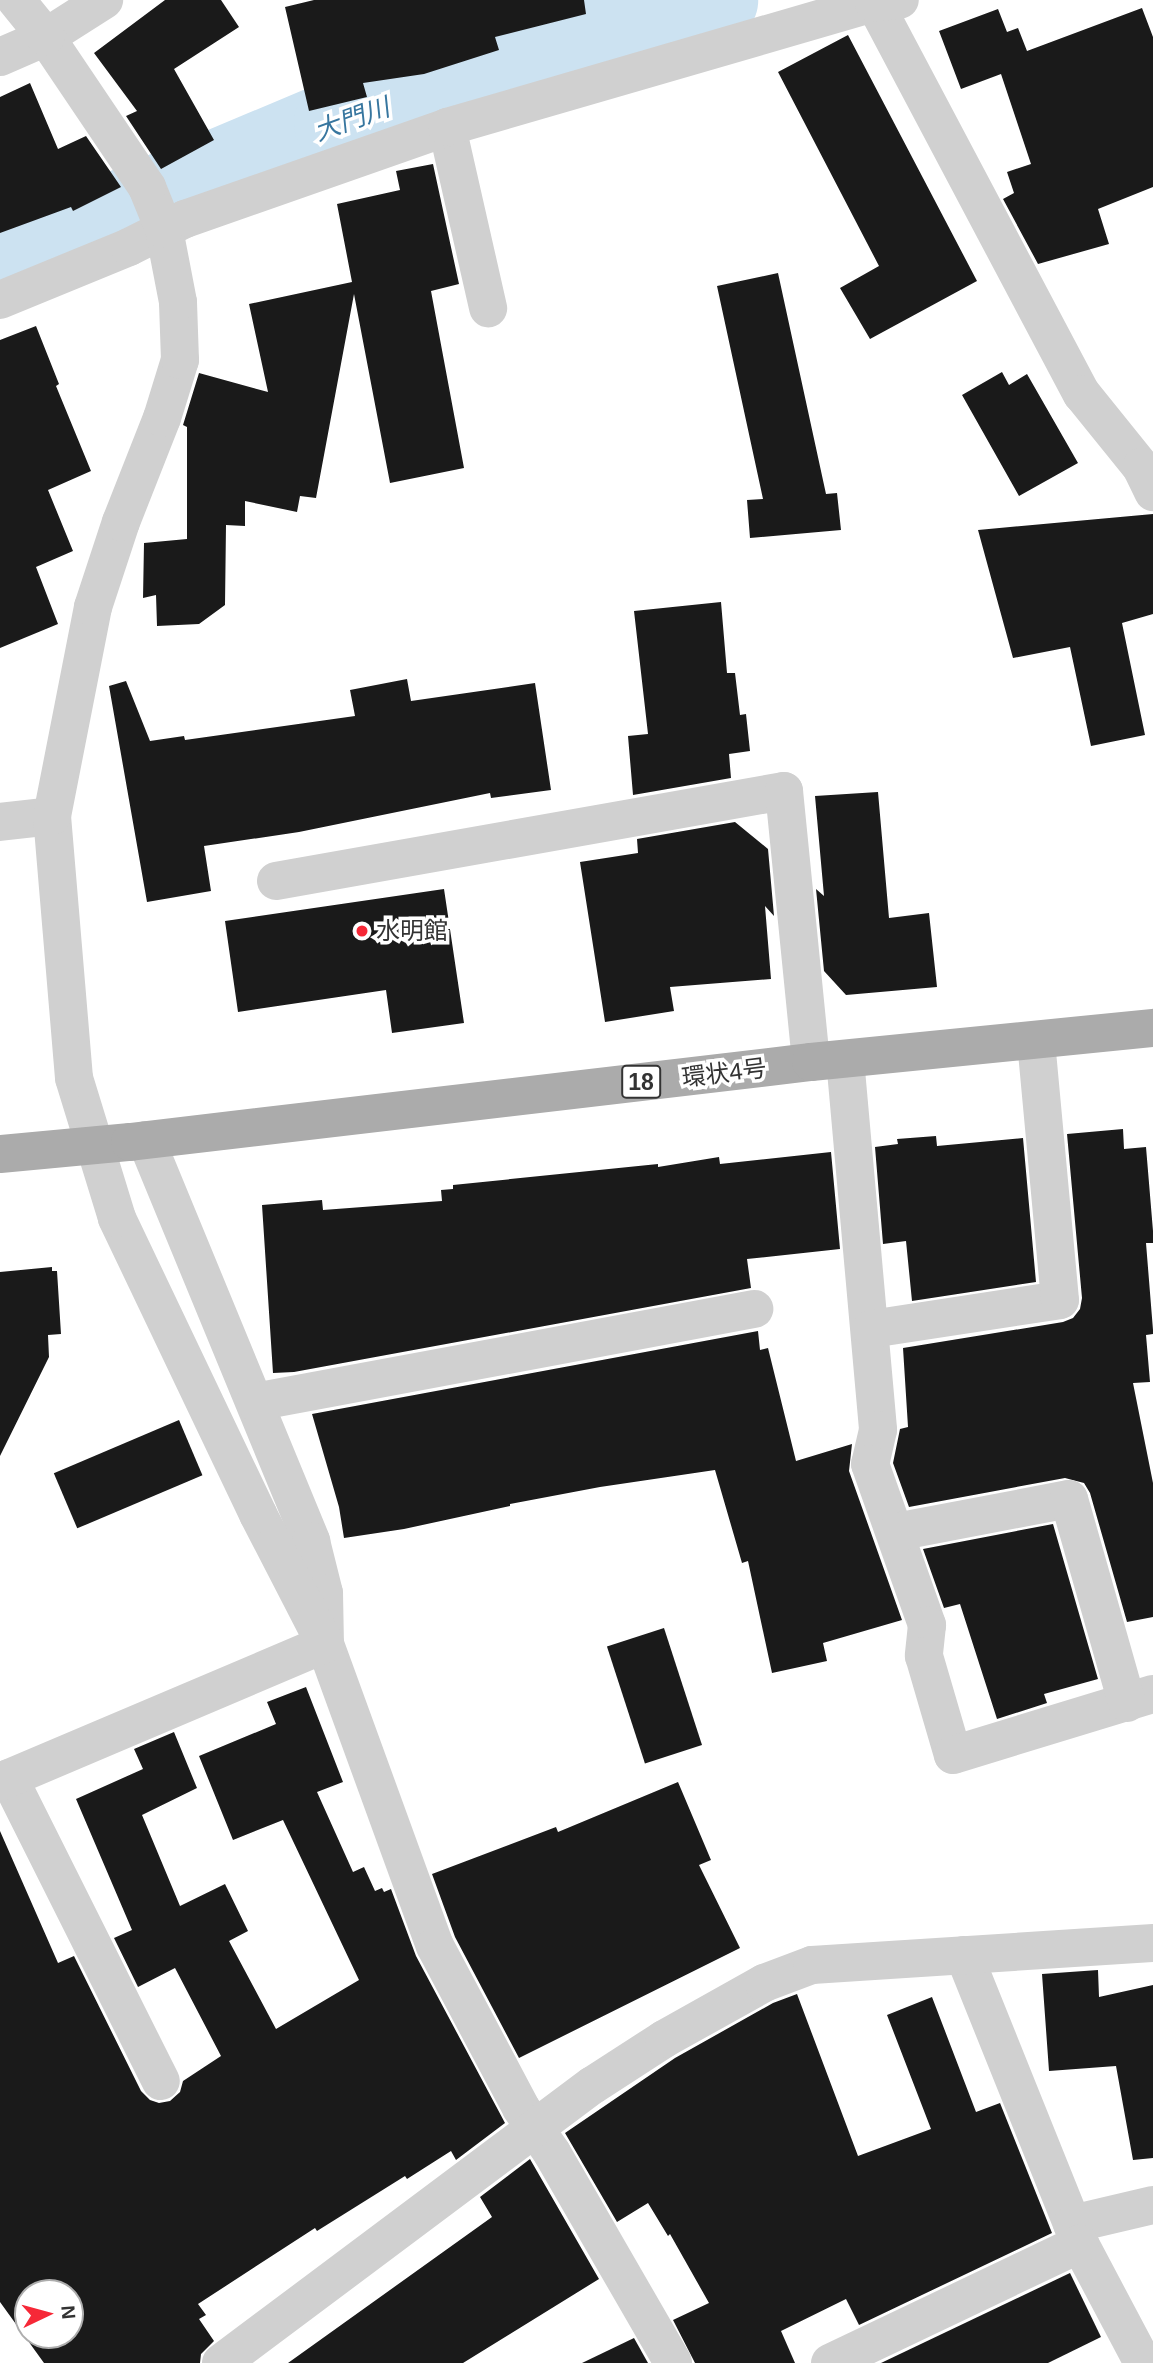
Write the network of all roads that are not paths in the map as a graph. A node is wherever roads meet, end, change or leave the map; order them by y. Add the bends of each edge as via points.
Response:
1 (16, 0) edge
2 (104, 0) edge
3 (882, 1) edge
4 (46, 37) junction
5 (0, 57) edge
6 (447, 127) junction
7 (157, 210) junction
8 (0, 300) edge
9 (488, 308) dead end
10 (1153, 492) edge
11 (52, 817) junction
12 (0, 822) edge
13 (276, 881) dead end
14 (1153, 1028) edge
15 (1036, 1040) junction
16 (828, 1061) junction
17 (138, 1141) junction
18 (0, 1154) edge
19 (754, 1309) dead end
20 (871, 1329) junction
21 (255, 1402) junction
22 (896, 1532) junction
23 (325, 1644) junction
24 (1140, 1698) edge
25 (4, 1780) edge
26 (1153, 1943) edge
27 (964, 1955) junction
28 (161, 2081) dead end
29 (535, 2128) junction
30 (1153, 2205) edge
31 (1076, 2234) junction
32 (221, 2363) edge
33 (673, 2363) edge
34 (830, 2363) edge
35 (1143, 2363) edge

1 - 4 street
2 - 4 street
3 - 6 street
3 - 10 street via 1082,394 1140,467
4 - 5 street
4 - 7 street
6 - 7 street
6 - 9 street
7 - 8 street via 129,247
7 - 11 street via 178,302 180,360 93,607
11 - 12 street
11 - 23 street via 74,1078 117,1218
13 - 16 street via 785,791
14 - 15 main road, 環状4号 / 18
15 - 16 main road, 環状4号 / 18
15 - 20 street via 1060,1300
16 - 17 main road, 環状4号 / 18
16 - 20 street
17 - 18 main road, 18
17 - 21 street
19 - 21 street
20 - 22 street via 878,1430 870,1464
21 - 23 street via 311,1541 324,1593
22 - 24 street via 1069,1499
22 - 24 street via 927,1625 923,1656 953,1755
23 - 25 street
23 - 29 street via 435,1947
25 - 28 street
26 - 27 street
27 - 29 street via 812,1965 764,1983 664,2039
27 - 31 street
29 - 32 street
29 - 33 street
30 - 31 street
31 - 34 street
31 - 35 street

